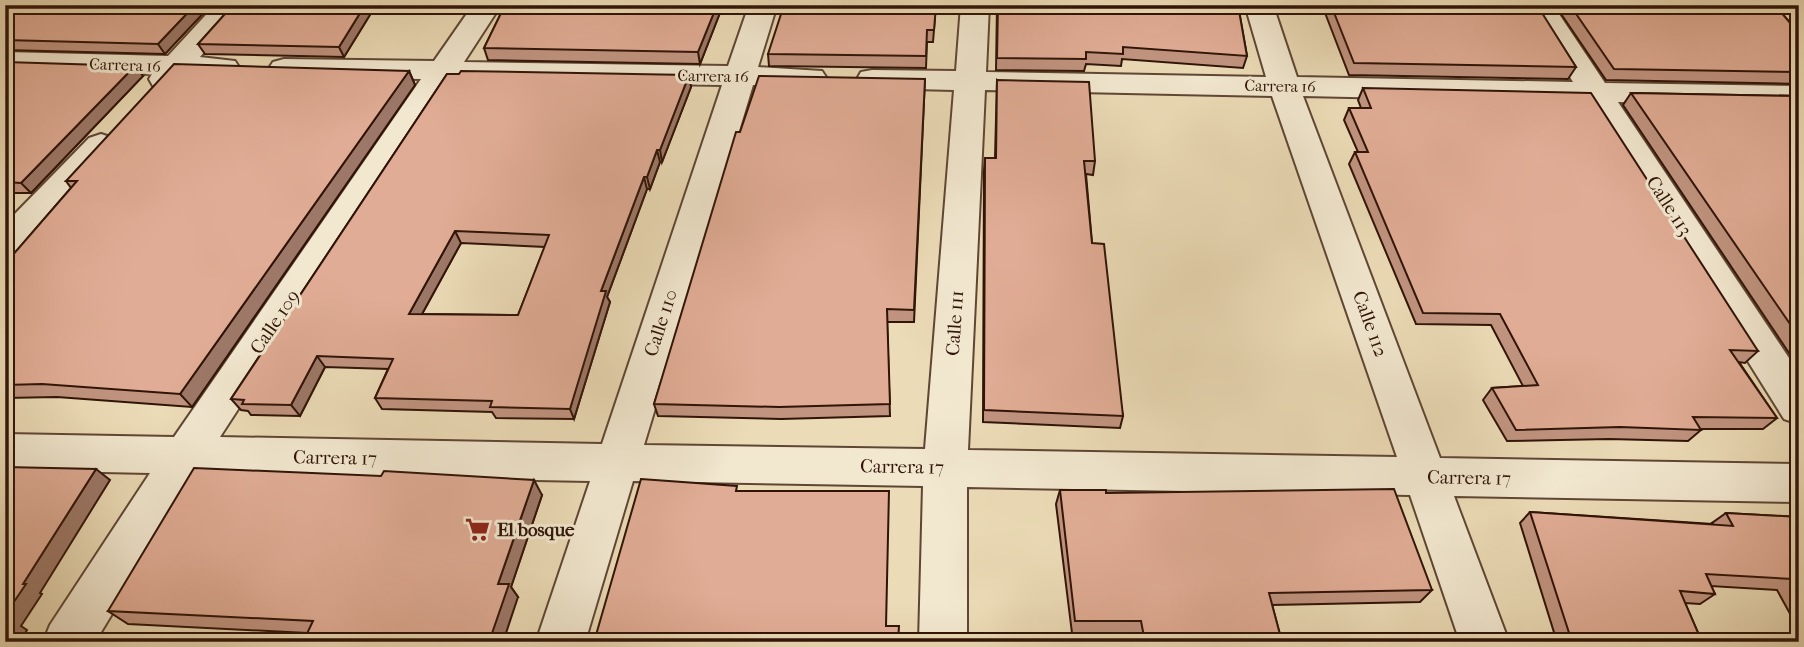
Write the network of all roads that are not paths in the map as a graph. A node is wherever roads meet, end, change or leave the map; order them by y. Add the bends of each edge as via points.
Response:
1 (231, 5) edge
2 (487, 5) edge
3 (763, 5) edge
4 (975, 5) edge
5 (1259, 5) edge
6 (1539, 5) edge
7 (5, 61) edge
8 (176, 66) junction
9 (443, 71) junction
10 (740, 76) junction
11 (970, 80) junction
12 (1284, 86) junction
13 (1595, 92) junction
14 (148, 96) edge
15 (1799, 96) edge
16 (119, 127) edge
17 (5, 247) edge
18 (1799, 407) edge
19 (5, 452) edge
20 (185, 455) junction
21 (617, 462) junction
22 (945, 468) junction
23 (1425, 477) junction
24 (1799, 483) edge
25 (67, 642) edge
26 (560, 642) edge
27 (943, 642) edge
28 (1485, 642) edge

1 - 8 street
2 - 9 street, Calle 109
3 - 10 street, Calle 110
4 - 11 street, Calle 111
5 - 12 street, Calle 112
6 - 13 street, Calle 113
7 - 8 street, Carrera 16
8 - 9 street, Carrera 16
8 - 14 street
9 - 10 street, Carrera 16
9 - 20 street, Calle 109
10 - 11 street, Carrera 16
10 - 21 street, Calle 110
11 - 12 street, Carrera 16
11 - 22 street, Calle 111
12 - 13 street, Carrera 16
12 - 23 street, Calle 112
13 - 15 street, Carrera 16
13 - 18 street, Calle 113
16 - 17 street
19 - 20 street, Carrera 17
20 - 21 street, Carrera 17
20 - 25 street, Calle 109
21 - 22 street, Carrera 17
21 - 26 street, Calle 110
22 - 23 street, Carrera 17
22 - 27 street, Calle 111
23 - 24 street, Carrera 17
23 - 28 street, Calle 112

